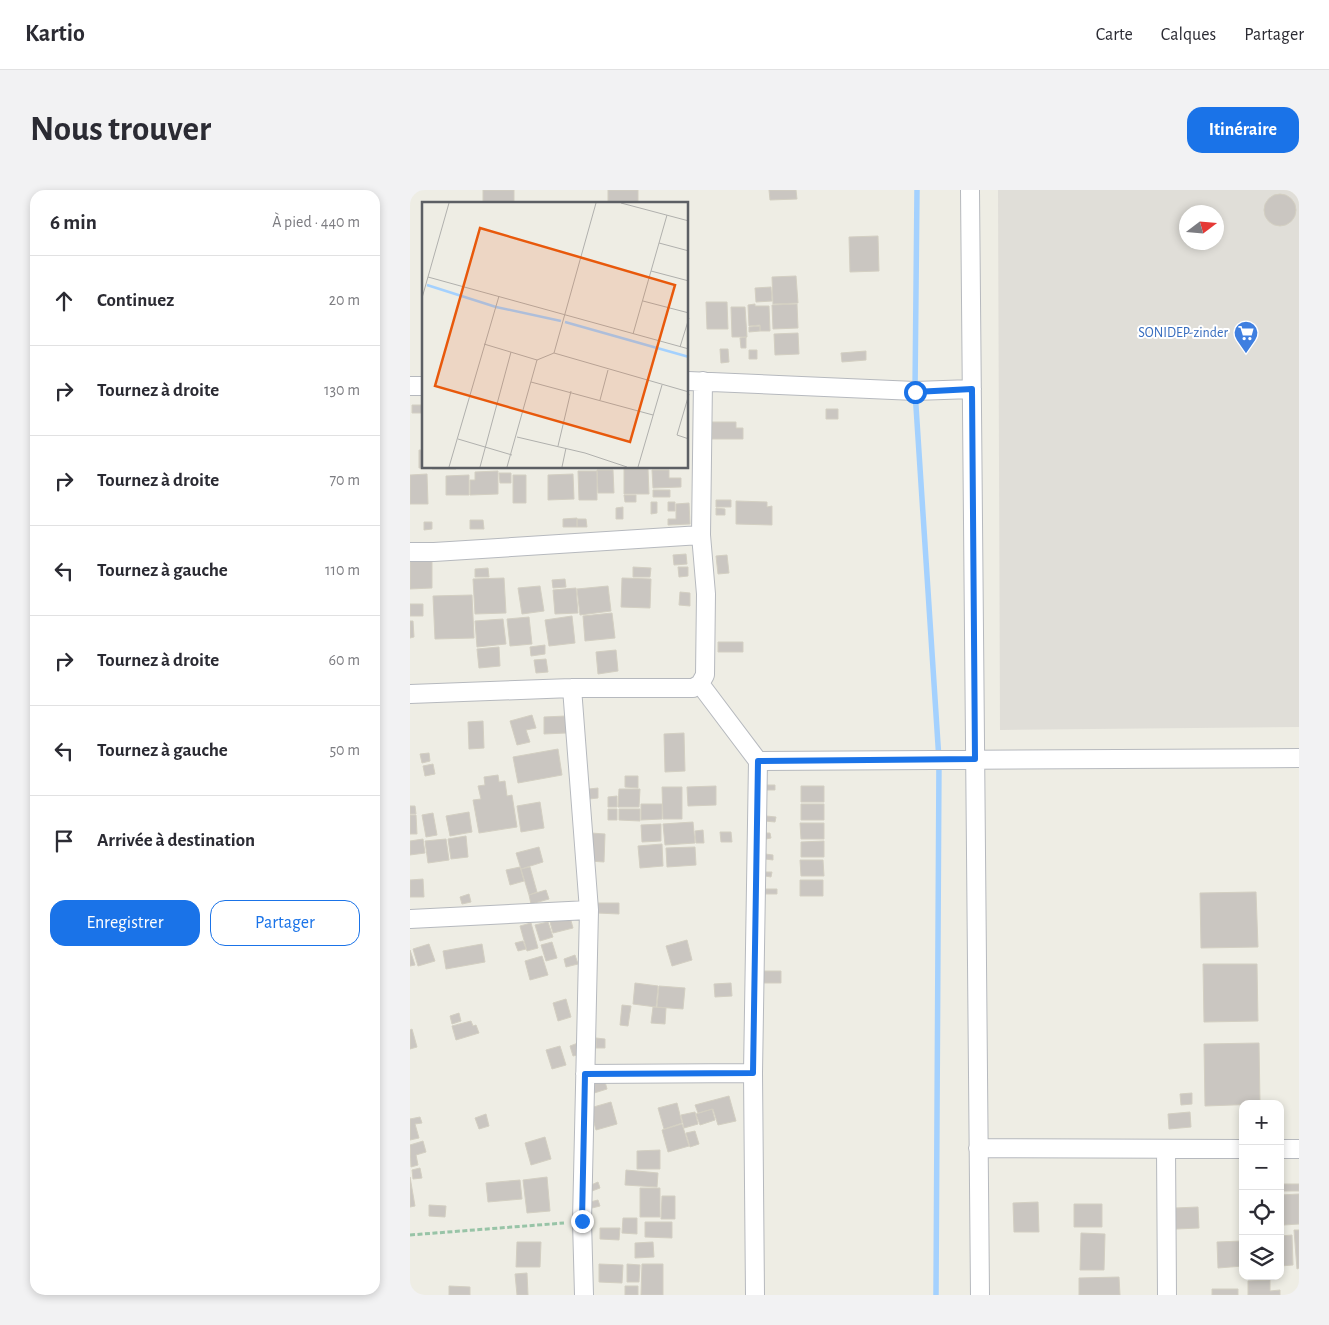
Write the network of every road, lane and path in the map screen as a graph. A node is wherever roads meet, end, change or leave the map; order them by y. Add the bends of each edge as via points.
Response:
1 (970, 190) edge
2 (695, 381) edge
3 (972, 389) junction
4 (701, 536) junction
5 (410, 552) edge
6 (700, 684) junction
7 (572, 688) junction
8 (410, 694) edge
9 (1299, 758) edge
10 (975, 759) junction
11 (758, 761) junction
12 (589, 910) junction
13 (410, 919) edge
14 (753, 1073) junction
15 (585, 1074) junction
16 (978, 1148) junction
17 (1166, 1149) junction
18 (1239, 1149) edge
19 (1284, 1149) edge
20 (1299, 1149) edge
21 (582, 1221) junction
22 (410, 1235) edge
23 (584, 1295) edge
24 (755, 1295) edge
25 (980, 1295) edge
26 (1167, 1295) edge

1 - 3 street
2 - 3 street via 915,392
2 - 4 street
3 - 10 street
4 - 5 street
4 - 6 street via 706,639 705,675
6 - 7 street via 693,688
6 - 11 street
7 - 8 street
7 - 12 street
9 - 10 street
10 - 11 street
10 - 16 street
11 - 14 street
12 - 13 street
12 - 15 street
14 - 15 street
14 - 24 street
15 - 21 street
16 - 17 street
16 - 25 street
17 - 18 street
17 - 26 street
19 - 20 street
21 - 22 path
21 - 23 street

